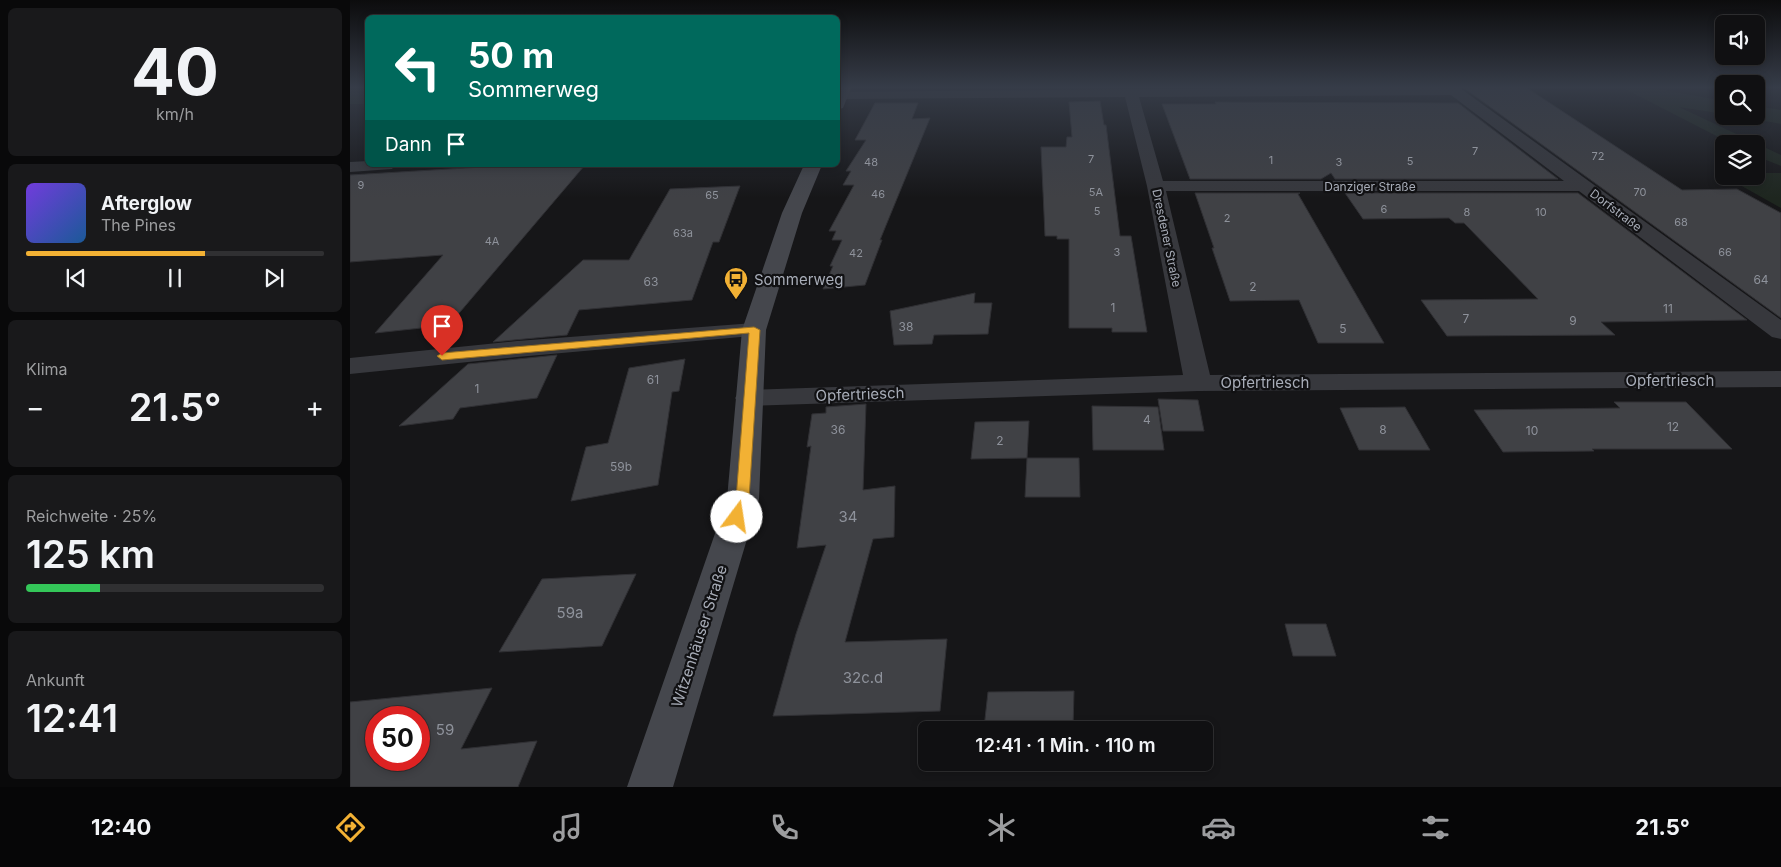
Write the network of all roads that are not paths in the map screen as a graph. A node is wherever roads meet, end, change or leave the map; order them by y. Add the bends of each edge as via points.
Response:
1 (1139, 125) edge
2 (1500, 125) edge
3 (365, 166) edge
4 (350, 167) edge
5 (812, 167) edge
6 (1156, 186) junction
7 (1584, 186) junction
8 (754, 330) junction
9 (1781, 332) edge
10 (350, 366) edge
11 (1781, 379) edge
12 (1198, 383) junction
13 (749, 398) junction
14 (650, 787) edge

1 - 6 street, Dresdener Straße
2 - 7 street, Dorfstraße
3 - 4 street
5 - 8 main road, Witzenhäuser Straße via 792,213
6 - 7 street, Danziger Straße
6 - 12 street, Dresdener Straße
7 - 9 street, Dorfstraße
8 - 10 street
8 - 13 main road, Witzenhäuser Straße
11 - 12 street, Opfertriesch
12 - 13 street, Opfertriesch
13 - 14 main road, Witzenhäuser Straße via 743,499

